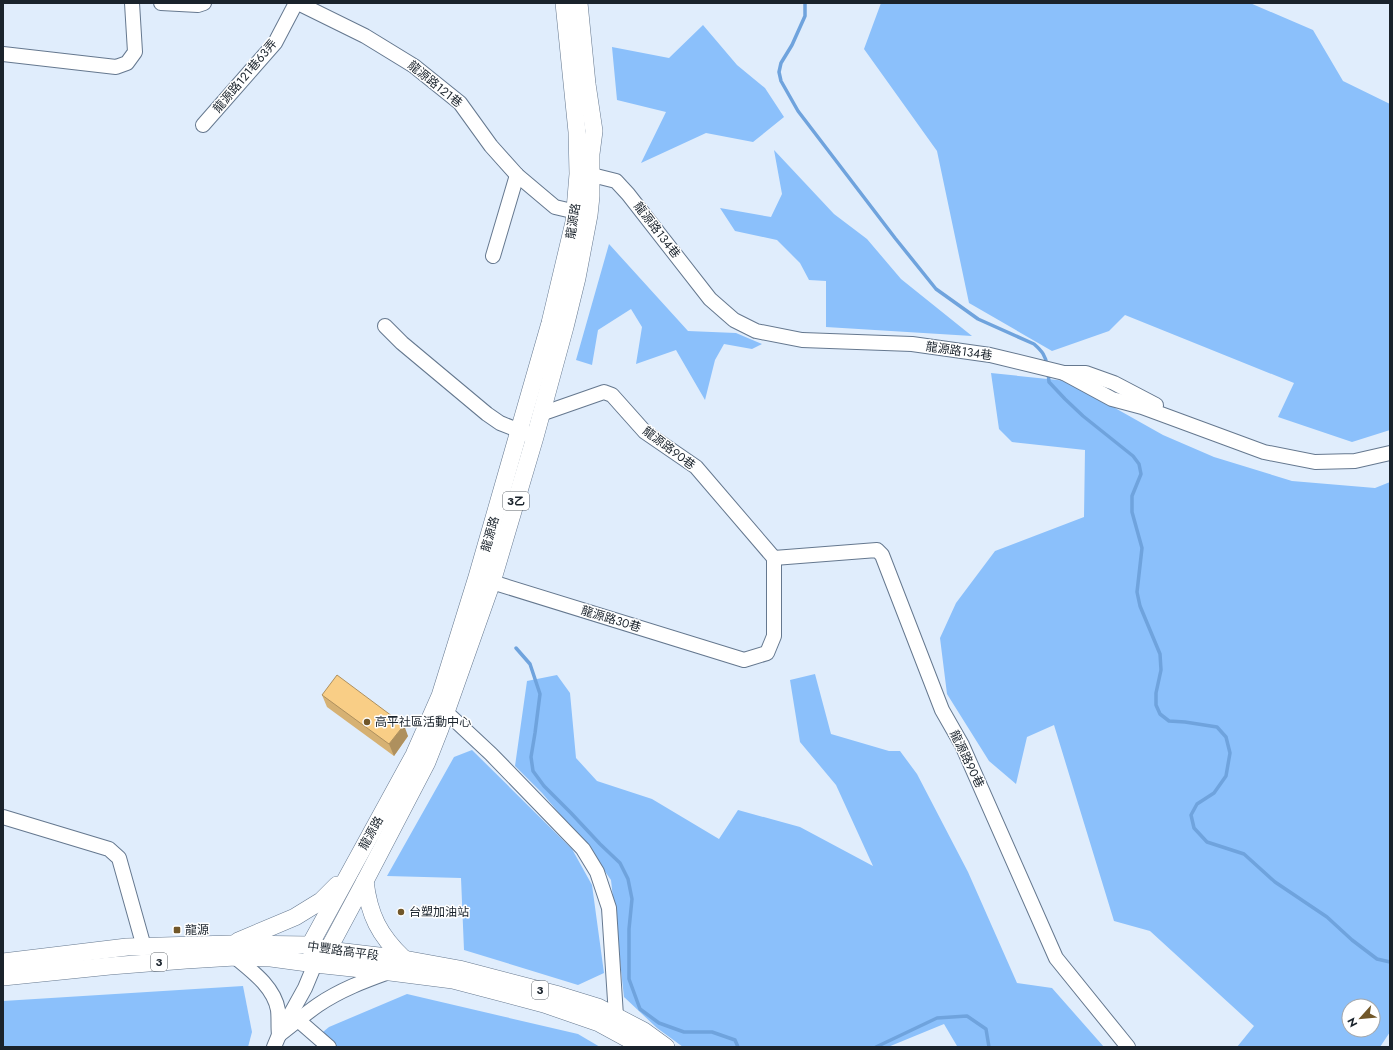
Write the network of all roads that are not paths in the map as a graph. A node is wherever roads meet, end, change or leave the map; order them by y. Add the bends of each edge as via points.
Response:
1 (132, 3) edge
2 (161, 3) edge
3 (204, 3) edge
4 (297, 3) edge
5 (564, 3) edge
6 (579, 3) edge
7 (3, 54) edge
8 (203, 125) dead end
9 (585, 174) junction
10 (517, 175) junction
11 (582, 214) junction
12 (493, 256) dead end
13 (385, 326) dead end
14 (541, 414) junction
15 (527, 434) junction
16 (1390, 453) edge
17 (774, 558) junction
18 (484, 580) junction
19 (446, 712) junction
20 (3, 817) edge
21 (350, 872) junction
22 (365, 881) junction
23 (310, 945) junction
24 (233, 950) junction
25 (328, 950) junction
26 (145, 955) junction
27 (404, 959) junction
28 (3, 962) edge
29 (315, 964) junction
30 (390, 972) junction
31 (3, 977) edge
32 (616, 1016) junction
33 (298, 1020) junction
34 (276, 1041) edge
35 (329, 1047) edge
36 (643, 1047) edge
37 (666, 1047) edge
38 (1128, 1047) edge

1 - 7 street via 135,52 127,63 116,67
2 - 3 street
4 - 8 street, 龍源路121巷63弄 via 275,43
4 - 10 street, 龍源路121巷 via 365,36 414,66 460,103 491,146
5 - 9 main road, 3乙 via 576,132
6 - 9 main road, 3乙 via 594,131
9 - 11 main road, 3乙
9 - 16 street, 龍源路134巷 via 616,181 710,299 734,320 756,331 802,340 912,344 990,355 1061,372 1086,372 1114,383 1201,428 1264,452 1315,462 1355,461
10 - 11 street, 龍源路121巷 via 555,207
10 - 12 street
11 - 14 main road, 3乙 via 577,278
11 - 15 main road, 龍源路 / 3乙 via 552,316
13 - 15 street via 487,414 500,423
14 - 15 main road, 3乙
14 - 17 street, 龍源路90巷 via 604,392 612,395 645,432 696,467
15 - 18 main road, 3乙
17 - 18 street, 龍源路30巷 via 774,636 767,653 744,660
17 - 38 street, 龍源路90巷 via 877,550 882,555 942,710 962,746 1056,958
18 - 19 main road, 3乙
18 - 21 main road, 龍源路 / 3乙 via 431,718 414,755
19 - 22 main road, 3乙 via 427,762
19 - 32 street via 492,754 583,849 596,872 609,908
20 - 26 street via 109,849 119,858
21 - 23 main road, 龍源路 / 3乙
21 - 24 main road via 321,901
22 - 25 main road, 3乙
22 - 27 main road via 367,898 378,928 390,946
23 - 24 main road, 中豐路高平段 / 3
23 - 25 main road, 中豐路高平段 / 3
23 - 29 main road
24 - 26 main road, 中豐路高平段 / 3
24 - 29 main road, 中豐路高平段 / 3
24 - 34 street via 274,996 278,1010
25 - 27 main road, 中豐路高平段 / 3
25 - 29 main road, 3乙
26 - 28 main road, 中豐路高平段 / 3 via 127,947
26 - 31 main road, 中豐路高平段 / 3
27 - 32 main road, 中豐路高平段 / 3 via 459,969 559,995 598,1007
29 - 30 main road, 中豐路高平段 / 3
29 - 34 street
30 - 33 street via 357,983 318,1004
30 - 36 main road, 中豐路高平段 / 3 via 453,980 544,1004 599,1023
32 - 37 main road, 中豐路高平段 / 3 via 644,1031
33 - 34 street
33 - 35 street

